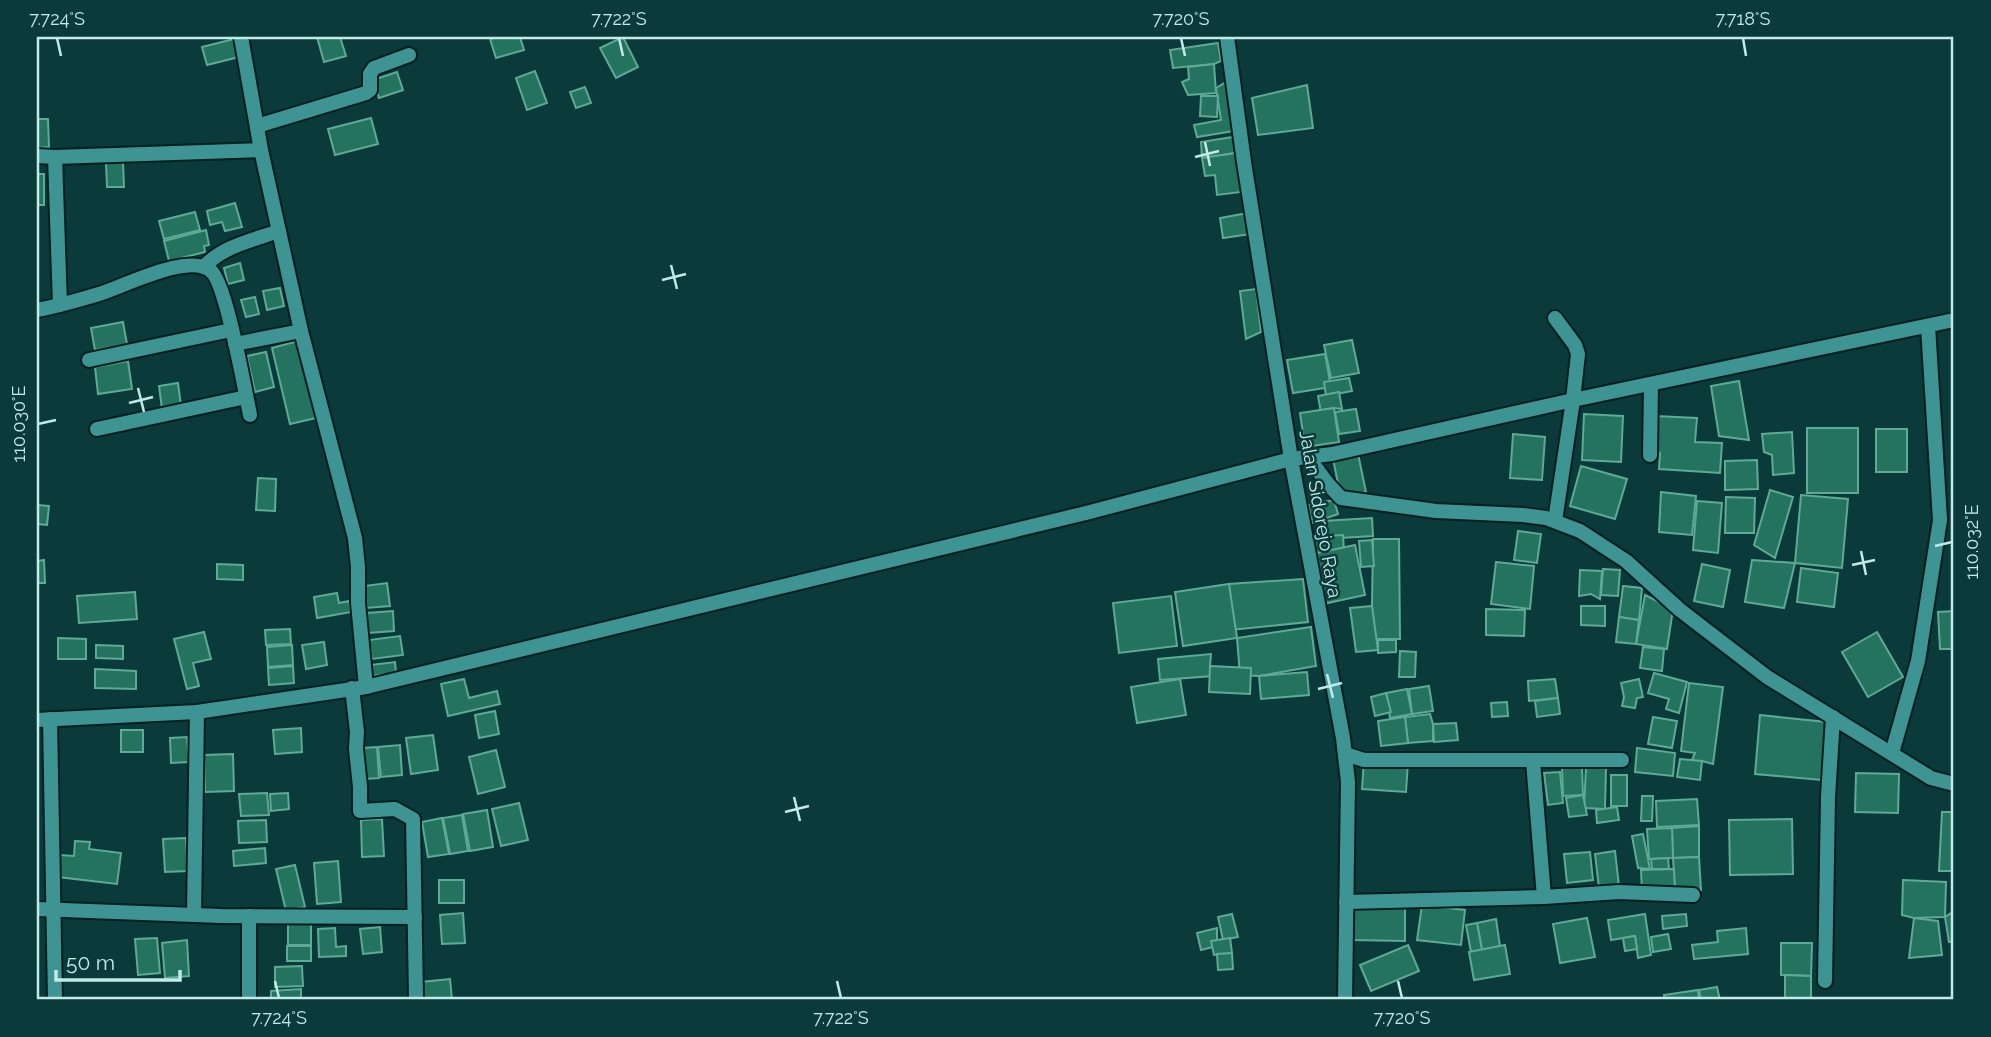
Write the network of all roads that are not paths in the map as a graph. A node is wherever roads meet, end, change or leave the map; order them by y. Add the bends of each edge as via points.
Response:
1 (241, 37) edge
2 (1227, 37) edge
3 (409, 55) dead end
4 (257, 126) junction
5 (261, 150) junction
6 (37, 156) edge
7 (55, 157) junction
8 (279, 231) junction
9 (204, 267) junction
10 (60, 305) junction
11 (37, 310) edge
12 (1555, 318) dead end
13 (1954, 320) edge
14 (1928, 326) junction
15 (301, 331) junction
16 (233, 337) junction
17 (89, 360) dead end
18 (1651, 384) junction
19 (246, 397) junction
20 (1573, 400) junction
21 (250, 415) dead end
22 (97, 429) dead end
23 (1650, 455) dead end
24 (1307, 456) junction
25 (1291, 459) junction
26 (1555, 521) junction
27 (359, 687) junction
28 (197, 712) junction
29 (1833, 717) junction
30 (43, 719) edge
31 (1892, 753) junction
32 (1345, 754) junction
33 (1622, 760) dead end
34 (1533, 761) junction
35 (1954, 784) edge
36 (1693, 895) dead end
37 (1544, 897) junction
38 (1346, 902) junction
39 (37, 909) edge
40 (53, 910) junction
41 (194, 915) junction
42 (249, 916) junction
43 (415, 916) junction
44 (1825, 981) dead end
45 (55, 1000) edge
46 (249, 1000) edge
47 (416, 1000) edge
48 (1345, 1000) edge

1 - 4 street
2 - 25 street, Jalan Sidorejo Raya
3 - 4 street via 374,68 366,93
4 - 5 street
5 - 7 street
5 - 8 street
6 - 7 street
7 - 10 street
8 - 9 street via 221,253
8 - 15 street
9 - 10 street via 170,268
9 - 16 street via 217,281
10 - 11 street
12 - 20 street via 1578,354
13 - 14 street
14 - 18 street
14 - 31 street via 1940,520 1918,660
15 - 16 street
15 - 27 street via 355,538
16 - 17 street
16 - 19 street
18 - 20 street
18 - 23 street
19 - 21 street
19 - 22 street
20 - 24 street
20 - 26 street
24 - 25 street
24 - 26 street via 1341,498
25 - 27 street via 1086,513
25 - 32 street, Jalan Sidorejo Raya
26 - 29 street via 1580,531 1626,561 1680,610 1767,677
27 - 28 street
27 - 43 street via 356,750 360,811 395,809 413,819
28 - 30 street
28 - 41 street
29 - 31 street
29 - 44 street
30 - 40 street
31 - 35 street via 1931,778
32 - 34 street via 1364,760
32 - 38 street, Jalan Sidorejo Raya via 1349,782
33 - 34 street
34 - 37 street
36 - 37 street via 1619,892
37 - 38 street
38 - 48 street, Jalan Sidorejo Raya
39 - 40 street
40 - 41 street
40 - 45 street
41 - 42 street
42 - 43 street
42 - 46 street
43 - 47 street

